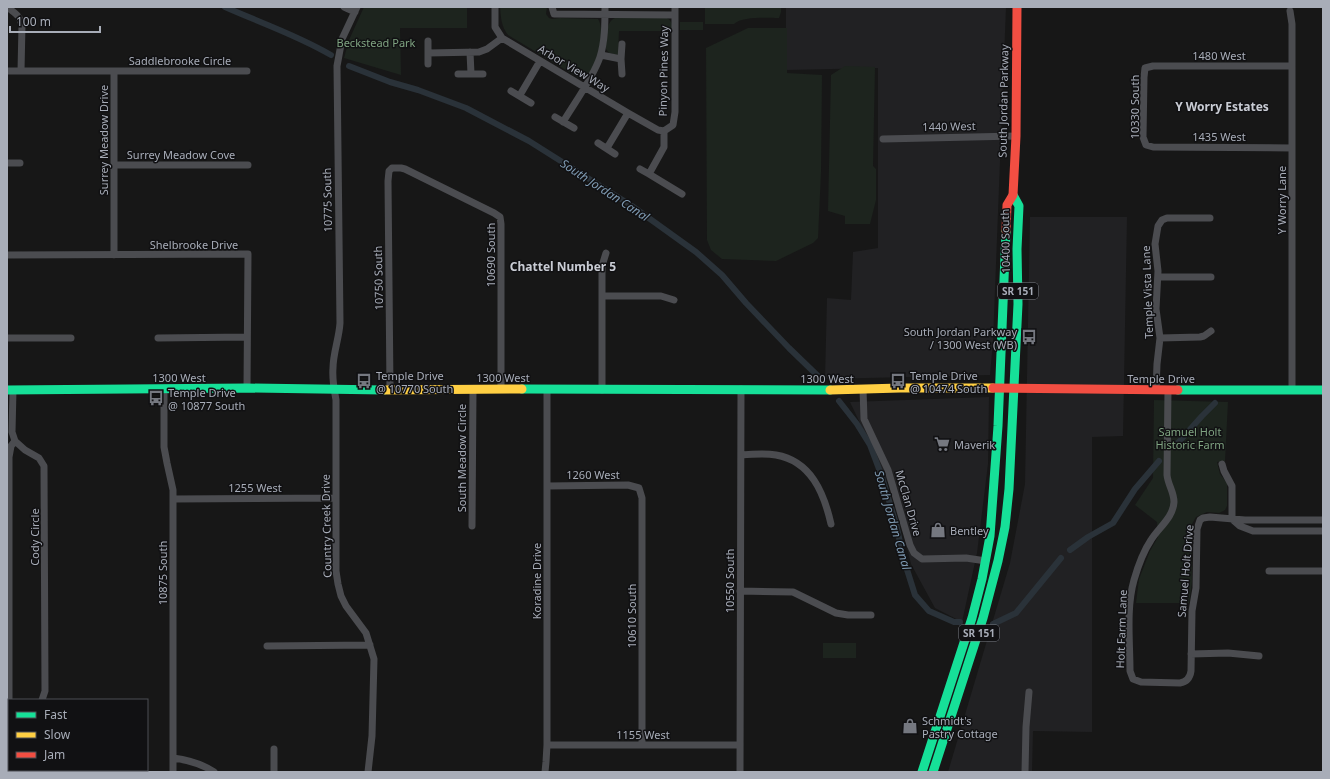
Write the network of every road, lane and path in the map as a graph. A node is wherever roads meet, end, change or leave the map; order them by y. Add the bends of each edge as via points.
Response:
1 (7, 7) edge
2 (344, 7) edge
3 (495, 7) edge
4 (675, 7) edge
5 (1017, 7) edge
6 (356, 10) edge
7 (553, 10) edge
8 (605, 11) edge
9 (1290, 11) dead end
10 (675, 16) junction
11 (502, 38) junction
12 (428, 41) dead end
13 (622, 44) dead end
14 (470, 52) junction
15 (428, 53) junction
16 (601, 55) junction
17 (621, 59) junction
18 (540, 61) junction
19 (428, 64) dead end
20 (1292, 66) junction
21 (1145, 68) joint
22 (7, 71) edge
23 (21, 71) junction
24 (114, 71) junction
25 (247, 71) dead end
26 (458, 74) dead end
27 (471, 74) junction
28 (482, 74) dead end
29 (622, 74) dead end
30 (584, 87) junction
31 (511, 91) dead end
32 (520, 96) junction
33 (531, 103) dead end
34 (628, 113) junction
35 (555, 117) dead end
36 (563, 122) junction
37 (574, 128) dead end
38 (664, 131) junction
39 (1016, 136) junction
40 (883, 139) dead end
41 (598, 143) dead end
42 (1146, 145) joint
43 (607, 148) junction
44 (1292, 148) junction
45 (615, 154) dead end
46 (7, 163) edge
47 (20, 163) dead end
48 (114, 165) junction
49 (248, 165) dead end
50 (392, 168) joint
51 (640, 168) dead end
52 (649, 174) junction
53 (682, 194) dead end
54 (1013, 195) junction
55 (1210, 218) dead end
56 (606, 253) dead end
57 (7, 255) edge
58 (114, 255) junction
59 (1158, 276) junction
60 (1210, 277) dead end
61 (602, 296) junction
62 (674, 300) dead end
63 (1210, 331) dead end
64 (247, 337) junction
65 (7, 338) edge
66 (70, 338) dead end
67 (158, 338) dead end
68 (1160, 338) junction
69 (247, 388) junction
70 (1000, 388) junction
71 (1014, 388) junction
72 (164, 389) junction
73 (390, 389) junction
74 (500, 389) junction
75 (547, 389) junction
76 (863, 389) junction
77 (10, 390) edge
78 (334, 390) junction
79 (472, 390) junction
80 (602, 390) junction
81 (741, 390) junction
82 (1156, 390) junction
83 (1168, 390) junction
84 (1292, 390) junction
85 (1323, 390) edge
86 (15, 441) junction
87 (741, 455) junction
88 (1222, 464) dead end
89 (547, 486) junction
90 (639, 488) joint
91 (336, 498) junction
92 (173, 499) junction
93 (1232, 519) junction
94 (1323, 520) edge
95 (831, 524) dead end
96 (472, 526) dead end
97 (1323, 531) edge
98 (986, 561) junction
99 (1269, 571) dead end
100 (1323, 571) edge
101 (740, 591) junction
102 (871, 615) dead end
103 (370, 645) junction
104 (267, 646) dead end
105 (1191, 654) junction
106 (1259, 656) dead end
107 (1188, 679) joint
108 (1029, 692) dead end
109 (8, 698) dead end
110 (42, 699) edge
111 (547, 745) junction
112 (642, 745) junction
113 (740, 745) junction
114 (274, 749) dead end
115 (173, 758) junction
116 (173, 772) edge
117 (214, 772) edge
118 (274, 772) edge
119 (368, 772) edge
120 (545, 772) edge
121 (740, 772) edge
122 (922, 772) edge
123 (933, 772) edge
124 (1025, 772) edge

1 - 23 street via 16,13 22,25
2 - 6 street
3 - 11 street via 495,27
4 - 10 street, Pinyon Pines Way
5 - 39 main road, South Jordan Parkway / SR 151
6 - 78 street, 10775 South via 342,39 337,66 340,323 332,367
7 - 8 street
8 - 10 street
8 - 16 street
9 - 20 street, Y Worry Lane
10 - 38 street, Pinyon Pines Way via 675,112 673,125
11 - 14 street via 487,49
11 - 18 street, Arbor View Way
12 - 15 street
13 - 17 street
14 - 15 street
14 - 27 street
15 - 19 street
16 - 17 street
16 - 30 street
17 - 29 street
18 - 30 street, Arbor View Way
18 - 32 street
20 - 21 street, 1480 West
20 - 44 street, Y Worry Lane
21 - 42 street, 10330 South via 1143,137
22 - 23 street, Surrey Meadow Drive
23 - 24 street, Surrey Meadow Drive
24 - 25 street, Saddlebrooke Circle
24 - 48 street, Surrey Meadow Drive
26 - 27 street
27 - 28 street
30 - 34 street, Arbor View Way
30 - 36 street
31 - 32 street
32 - 33 street
34 - 38 street, Arbor View Way
34 - 43 street
35 - 36 street
36 - 37 street
38 - 52 street via 664,147
39 - 40 street, 1440 West
39 - 54 main road, South Jordan Parkway / SR 151
41 - 43 street
42 - 44 street, 1435 West
43 - 45 street
44 - 84 street, Y Worry Lane
46 - 47 street
48 - 49 street, Surrey Meadow Cove
48 - 58 street, Surrey Meadow Drive
50 - 73 street, 10750 South via 388,181
50 - 74 street, 10690 South via 405,169 500,217
51 - 52 street
52 - 53 street
54 - 70 main road, 10400 South / SR 151 via 1007,204
54 - 71 main road, 10400 South / SR 151 via 1019,206
55 - 59 street, Temple Vista Lane via 1162,220 1158,226 1155,244
56 - 61 street via 602,266
57 - 58 street, Shelbrooke Drive
58 - 64 street, Shelbrooke Drive via 248,254
59 - 60 street
59 - 68 street, Temple Vista Lane via 1156,309
61 - 62 street via 661,296
61 - 80 street
63 - 68 street via 1200,337
64 - 67 street
64 - 69 street, Shelbrooke Drive
65 - 66 street
68 - 82 street, Temple Vista Lane
69 - 72 main road, 1300 West
69 - 78 main road, 1300 West
70 - 71 main road, Temple Drive
70 - 76 main road, 1300 West
70 - 98 main road, 10400 South / SR 151 via 992,517
71 - 82 main road, Temple Drive
71 - 123 main road, 10400 South / SR 151 via 1005,527 991,589
72 - 77 main road, 1300 West
72 - 92 street, 10875 South via 164,447 172,481
73 - 78 main road, 1300 West
73 - 79 main road, 1300 West
74 - 75 main road, 1300 West
74 - 79 main road, 1300 West
75 - 80 main road, 1300 West
75 - 89 street, Koradine Drive
76 - 81 main road, 1300 West
76 - 98 street, McClan Drive via 864,419 888,470 914,553 922,559 966,558
77 - 86 street via 12,432
78 - 91 street, Country Creek Drive
79 - 96 street, South Meadow Circle
80 - 81 main road, 1300 West
81 - 87 street, 10550 South
82 - 83 main road, Temple Drive
83 - 84 main road, Temple Drive
83 - 107 street, Holt Farm Lane via 1167,475 1174,502 1170,515 1146,549 1134,581 1130,610 1130,671 1133,679 1138,682 1180,682
84 - 85 main road, Temple Drive
86 - 109 street via 9,456
86 - 110 street, Cody Circle via 24,450 39,458 44,466 45,691
87 - 95 street via 776,455 787,458 803,468 820,490
87 - 101 street, 10550 South
88 - 93 street via 1232,486
89 - 90 street, 1260 West via 628,485
89 - 111 street, Koradine Drive
90 - 112 street, 10610 South via 642,498
91 - 92 street, 1255 West
91 - 103 street, Country Creek Drive via 338,584 346,606 366,633
92 - 115 street, 10875 South
93 - 94 street, Samuel Holt Drive
93 - 97 street, Samuel Holt Drive via 1240,526 1253,530
93 - 105 street, Samuel Holt Drive via 1206,517 1200,520 1197,526 1197,581 1192,611
98 - 122 main road, SR 151 via 970,625
99 - 100 street
101 - 102 street via 793,592 836,613
101 - 113 street, 10550 South
103 - 104 street
103 - 119 street, Country Creek Drive via 374,669
105 - 106 street via 1228,653
105 - 107 street, Samuel Holt Drive via 1191,671
108 - 124 street
111 - 112 street, 1155 West
111 - 120 street, Koradine Drive
112 - 113 street, 1155 West
113 - 121 street, 10550 South
114 - 118 street
115 - 116 street, 10875 South
115 - 117 street via 198,763

